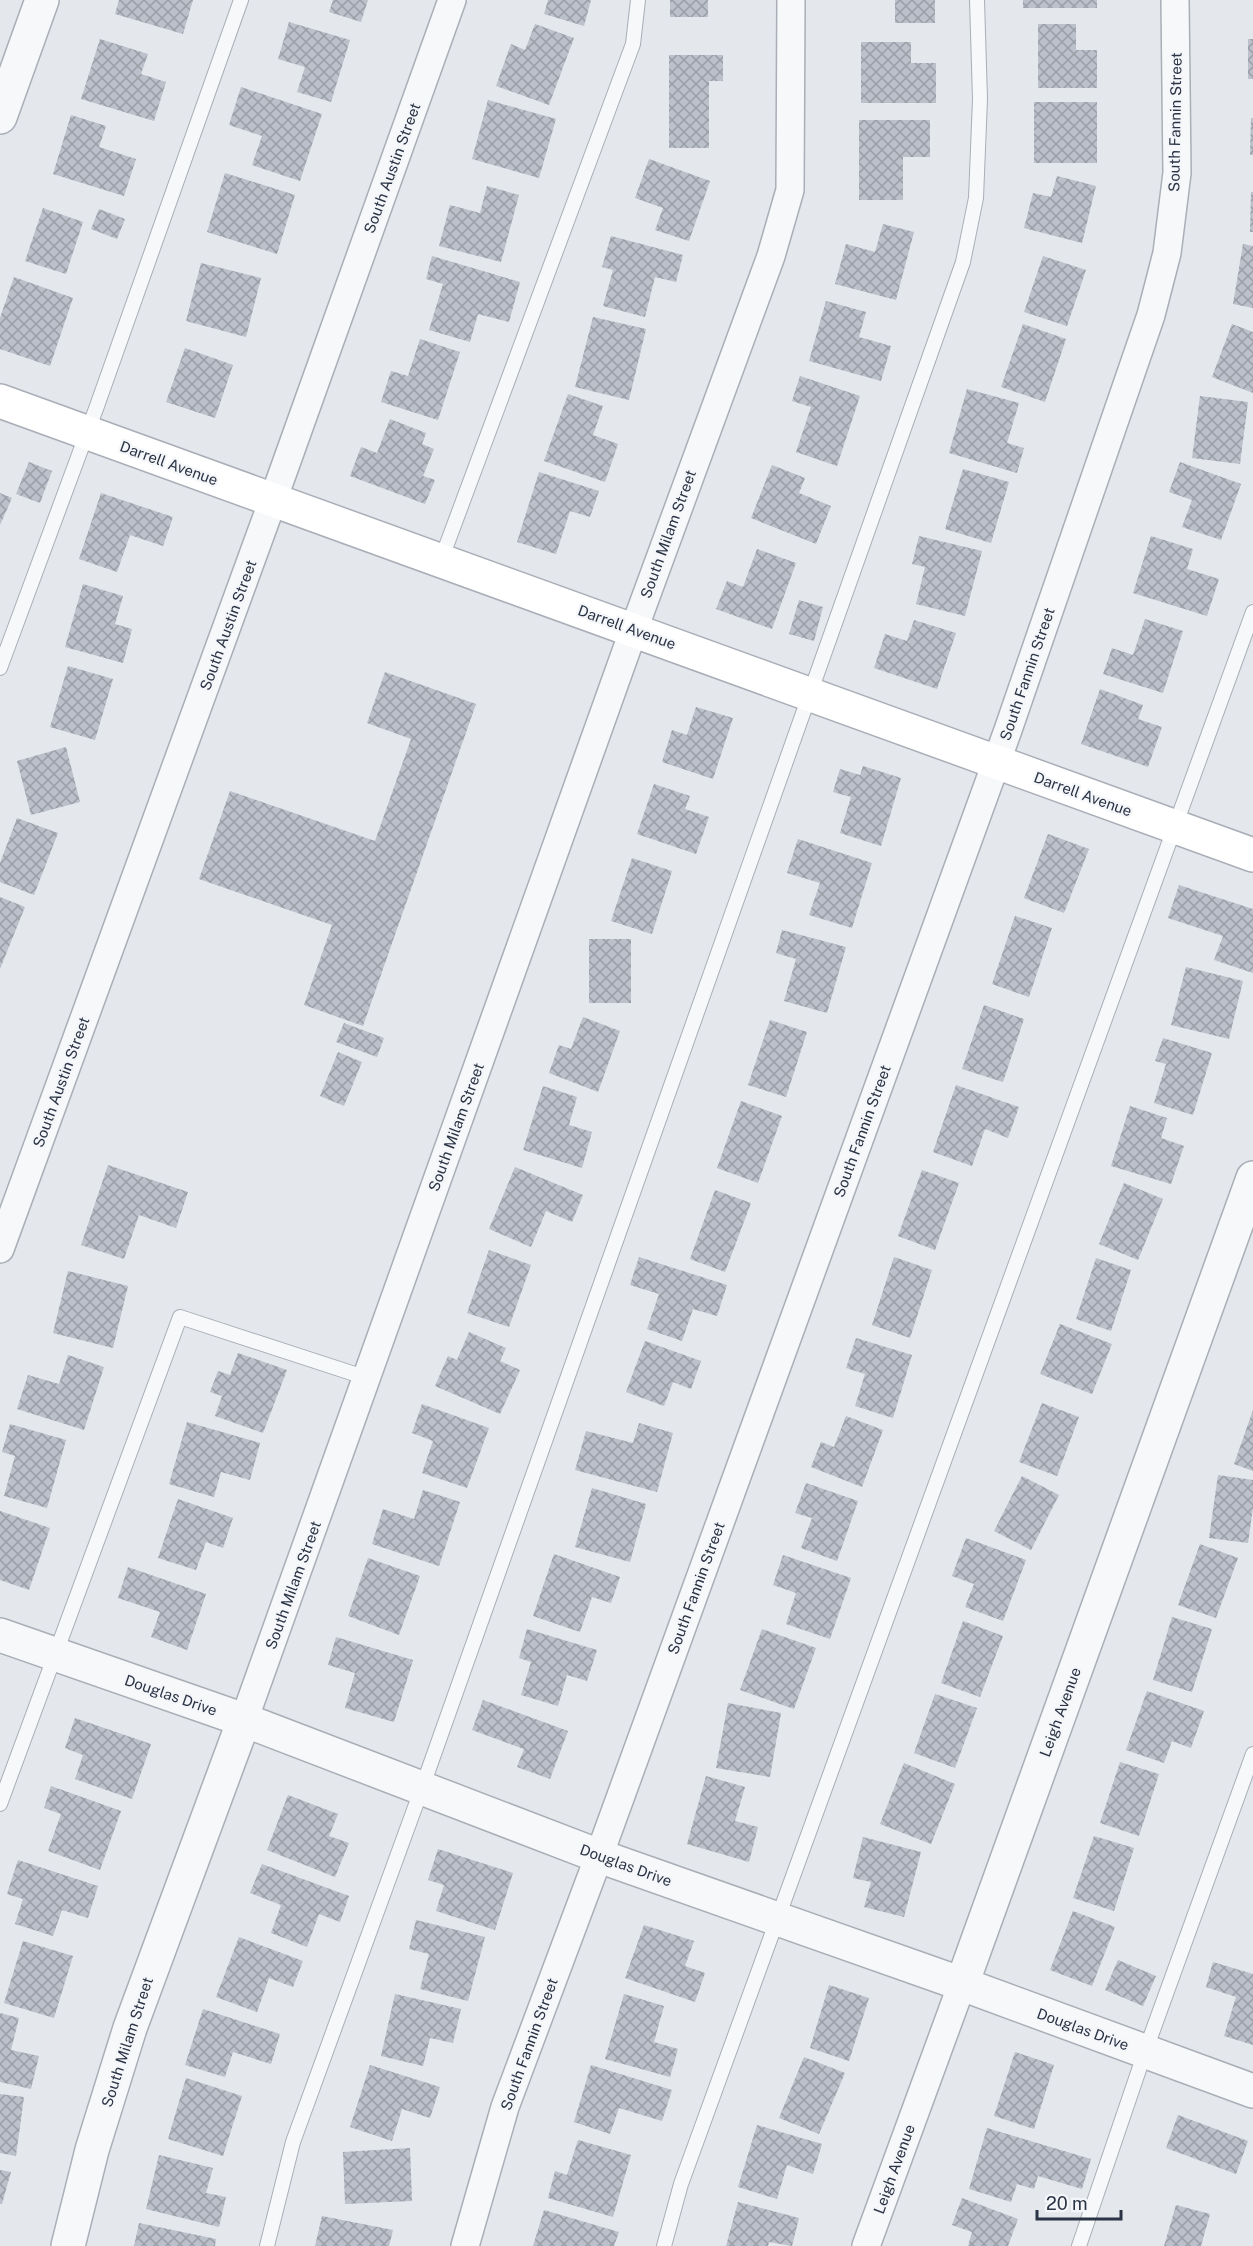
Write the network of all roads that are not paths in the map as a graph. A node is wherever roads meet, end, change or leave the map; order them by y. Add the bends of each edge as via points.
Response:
1 (42, 0) edge
2 (241, 0) edge
3 (452, 0) edge
4 (638, 0) edge
5 (790, 0) edge
6 (977, 0) edge
7 (1175, 0) edge
8 (0, 117) edge
9 (0, 401) edge
10 (87, 432) junction
11 (273, 500) junction
12 (441, 560) junction
13 (1253, 612) edge
14 (634, 629) junction
15 (0, 668) edge
16 (811, 694) junction
17 (996, 762) junction
18 (1176, 827) junction
19 (1253, 855) edge
20 (1253, 1178) edge
21 (0, 1249) edge
22 (367, 1378) junction
23 (0, 1635) edge
24 (54, 1654) junction
25 (244, 1720) junction
26 (1253, 1754) edge
27 (422, 1788) junction
28 (0, 1804) edge
29 (599, 1856) junction
30 (777, 1919) junction
31 (962, 1984) junction
32 (1145, 2052) junction
33 (1253, 2091) edge
34 (68, 2246) edge
35 (267, 2246) edge
36 (465, 2246) edge
37 (664, 2246) edge
38 (866, 2246) edge
39 (1078, 2246) edge

1 - 8 street
2 - 10 lane
3 - 11 street, South Austin Street
4 - 12 lane via 633,44
5 - 14 street, South Milam Street via 790,190 771,256
6 - 16 lane via 980,99 976,198 963,262
7 - 17 street, South Fannin Street via 1177,173 1167,253 1151,315
9 - 10 main road, Darrell Avenue
10 - 11 main road, Darrell Avenue
10 - 15 lane
11 - 12 main road, Darrell Avenue
11 - 21 street, South Austin Street
12 - 14 main road, Darrell Avenue
13 - 18 lane
14 - 16 main road, Darrell Avenue
14 - 22 street, South Milam Street
16 - 17 main road, Darrell Avenue
16 - 27 lane
17 - 18 main road, Darrell Avenue
17 - 29 street, South Fannin Street
18 - 19 main road, Darrell Avenue
18 - 30 lane
20 - 31 street, Leigh Avenue
22 - 24 lane via 180,1317
22 - 25 street, South Milam Street
23 - 24 street, Douglas Drive
24 - 25 street, Douglas Drive
24 - 28 lane
25 - 27 street, Douglas Drive
25 - 34 street, South Milam Street via 130,2028 92,2150
26 - 32 lane
27 - 29 street, Douglas Drive
27 - 35 lane via 293,2142
29 - 30 street, Douglas Drive
29 - 36 street, South Fannin Street via 505,2107
30 - 31 street, Douglas Drive
30 - 37 lane via 681,2184
31 - 32 street, Douglas Drive
31 - 38 street, Leigh Avenue
32 - 33 street, Douglas Drive
32 - 39 lane

